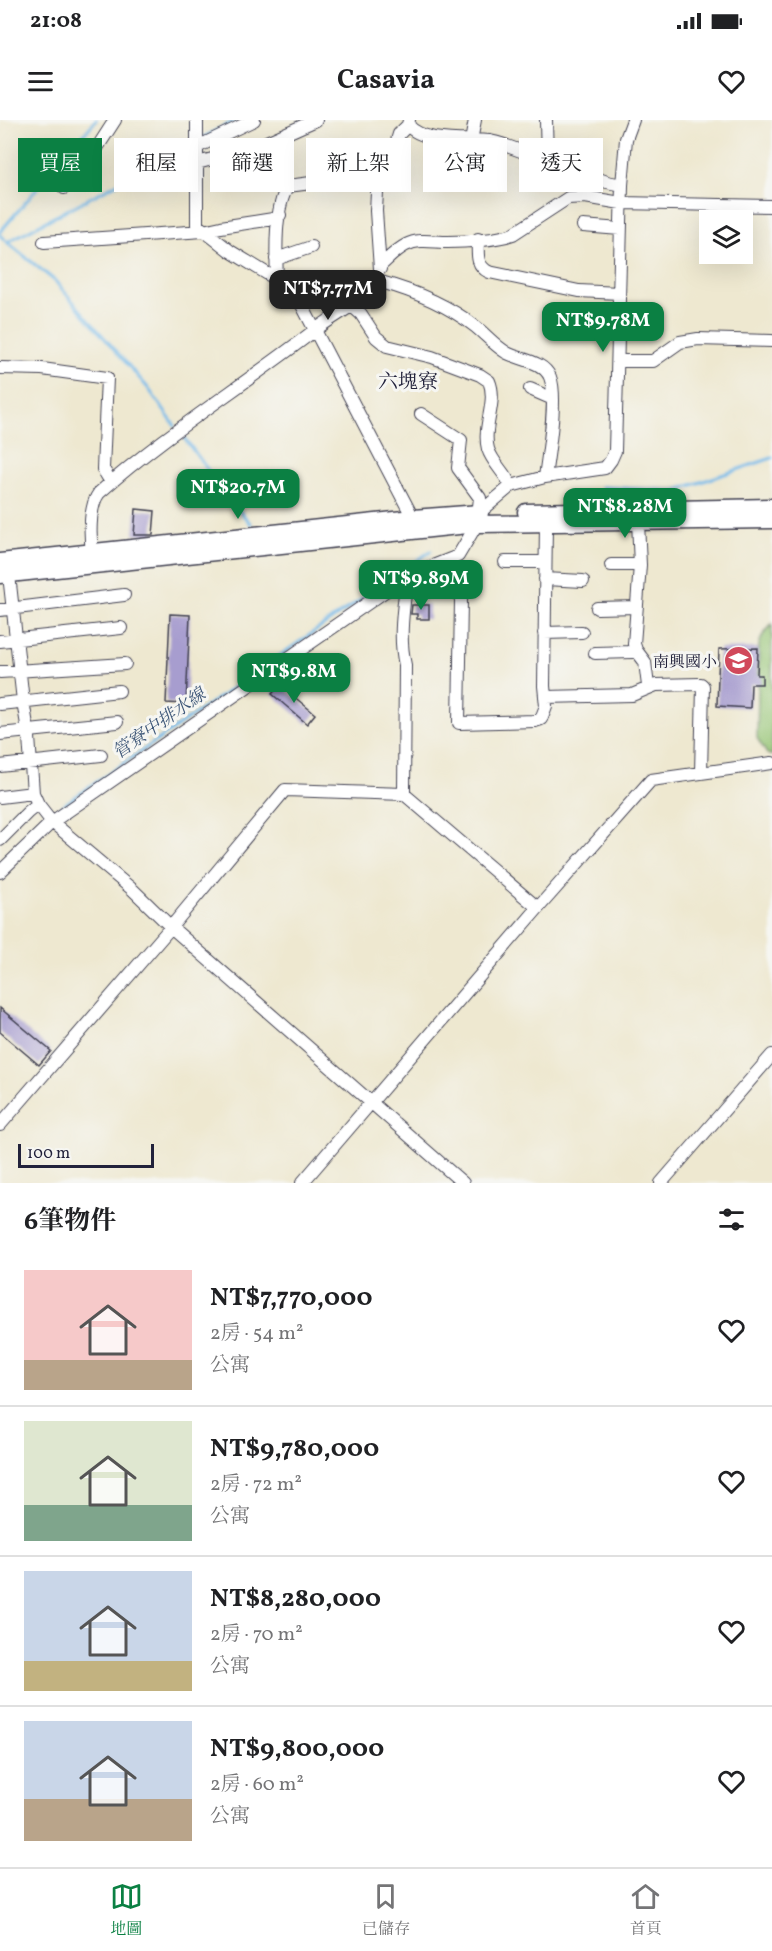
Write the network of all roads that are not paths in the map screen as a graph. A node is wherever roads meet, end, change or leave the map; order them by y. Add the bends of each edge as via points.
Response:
1 (115, 120) edge
2 (197, 120) edge
3 (254, 120) edge
4 (316, 120) edge
5 (475, 120) edge
6 (546, 120) edge
7 (633, 120) edge
8 (408, 123) edge
9 (197, 138) edge
10 (448, 138) edge
11 (472, 138) edge
12 (546, 138) edge
13 (102, 140) edge
14 (198, 147) edge
15 (198, 163) edge
16 (603, 180) edge
17 (306, 184) edge
18 (622, 185) junction
19 (197, 192) edge
20 (621, 202) junction
21 (772, 206) edge
22 (280, 215) junction
23 (583, 226) dead end
24 (620, 229) junction
25 (203, 231) junction
26 (478, 239) junction
27 (44, 242) dead end
28 (311, 247) dead end
29 (276, 259) junction
30 (380, 266) junction
31 (277, 280) junction
32 (381, 282) junction
33 (294, 290) junction
34 (619, 293) junction
35 (352, 306) junction
36 (316, 330) junction
37 (772, 341) edge
38 (618, 361) junction
39 (0, 368) edge
40 (530, 389) dead end
41 (553, 399) junction
42 (421, 414) dead end
43 (545, 477) junction
44 (111, 482) junction
45 (511, 486) junction
46 (772, 507) edge
47 (413, 518) junction
48 (478, 519) junction
49 (772, 520) edge
50 (638, 522) junction
51 (546, 523) junction
52 (93, 559) junction
53 (505, 562) dead end
54 (545, 562) junction
55 (611, 565) dead end
56 (640, 565) junction
57 (4, 568) edge
58 (407, 576) junction
59 (545, 579) junction
60 (583, 580) dead end
61 (124, 595) dead end
62 (461, 600) dead end
63 (637, 607) junction
64 (14, 608) junction
65 (597, 608) dead end
66 (0, 610) edge
67 (121, 628) dead end
68 (582, 632) dead end
69 (544, 633) junction
70 (16, 639) junction
71 (0, 640) edge
72 (636, 650) junction
73 (594, 653) dead end
74 (124, 664) dead end
75 (20, 670) junction
76 (0, 672) edge
77 (648, 686) junction
78 (119, 691) dead end
79 (545, 697) junction
80 (23, 701) junction
81 (0, 704) edge
82 (117, 722) dead end
83 (28, 731) junction
84 (0, 734) edge
85 (101, 755) dead end
86 (31, 762) junction
87 (772, 763) edge
88 (0, 766) edge
89 (701, 772) junction
90 (404, 794) junction
91 (0, 797) edge
92 (36, 798) junction
93 (52, 822) junction
94 (14, 826) junction
95 (0, 828) edge
96 (0, 840) edge
97 (0, 872) edge
98 (538, 908) junction
99 (171, 927) junction
100 (772, 1055) edge
101 (371, 1102) junction
102 (0, 1125) edge
103 (302, 1183) edge
104 (463, 1183) edge
105 (661, 1183) edge

1 - 13 street
2 - 9 street
3 - 14 street
4 - 15 street via 251,149
5 - 11 street
6 - 12 street
7 - 18 street via 626,139
8 - 10 street via 418,134
8 - 30 street via 399,134 391,160 378,173
16 - 18 street
17 - 22 street via 288,186
18 - 20 street
19 - 25 street via 197,225
20 - 21 street
20 - 24 street
20 - 26 street via 568,198 513,234
22 - 25 street
22 - 29 street
23 - 24 street
24 - 34 street
25 - 27 street
25 - 31 street
26 - 30 street via 412,242
26 - 34 street via 478,261 489,272 579,291
28 - 29 street
29 - 31 street
30 - 32 street
31 - 33 street
32 - 35 street
32 - 41 street via 403,288 457,315 509,354 542,368 550,377
33 - 35 street
33 - 36 street
34 - 38 street
35 - 36 street
35 - 45 street via 387,346 432,357 489,381 492,394 486,427 488,449
36 - 44 street
36 - 47 street
37 - 38 street via 698,339 680,342 653,361
38 - 43 street via 615,451 611,460 605,468
39 - 44 street via 107,378 103,469
40 - 41 street
41 - 43 street
42 - 48 street via 461,440 458,468 480,498
43 - 45 street
44 - 52 street via 93,501
45 - 48 street
46 - 48 main road
47 - 48 main road
47 - 52 main road
48 - 51 main road
48 - 52 main road
48 - 58 street via 458,556
49 - 50 main road
50 - 51 main road
50 - 56 street
51 - 54 street
52 - 57 main road
53 - 54 street
54 - 59 street
55 - 56 street
56 - 63 street
57 - 64 street
58 - 90 street via 401,625 405,665
58 - 93 street
59 - 60 street
59 - 69 street
61 - 64 street
62 - 79 street via 459,723 535,721 544,714
63 - 65 street
63 - 72 street
64 - 66 street
64 - 70 street
67 - 70 street
68 - 69 street
69 - 79 street
70 - 71 street
70 - 75 street
72 - 73 street
72 - 77 street via 645,662
74 - 75 street
75 - 76 street
75 - 80 street
77 - 79 street via 632,695
77 - 89 street via 703,686
78 - 80 street
80 - 81 street
80 - 83 street
82 - 83 street
83 - 84 street
83 - 86 street
85 - 86 street
86 - 88 street
86 - 92 street
87 - 89 street
89 - 98 street via 651,780
90 - 98 street
90 - 99 street via 285,790
91 - 92 street
92 - 93 street
92 - 94 street
93 - 97 street
93 - 99 street
94 - 95 street
94 - 96 street
98 - 101 street
99 - 101 street
99 - 102 street
100 - 105 street
101 - 103 street
101 - 104 street

